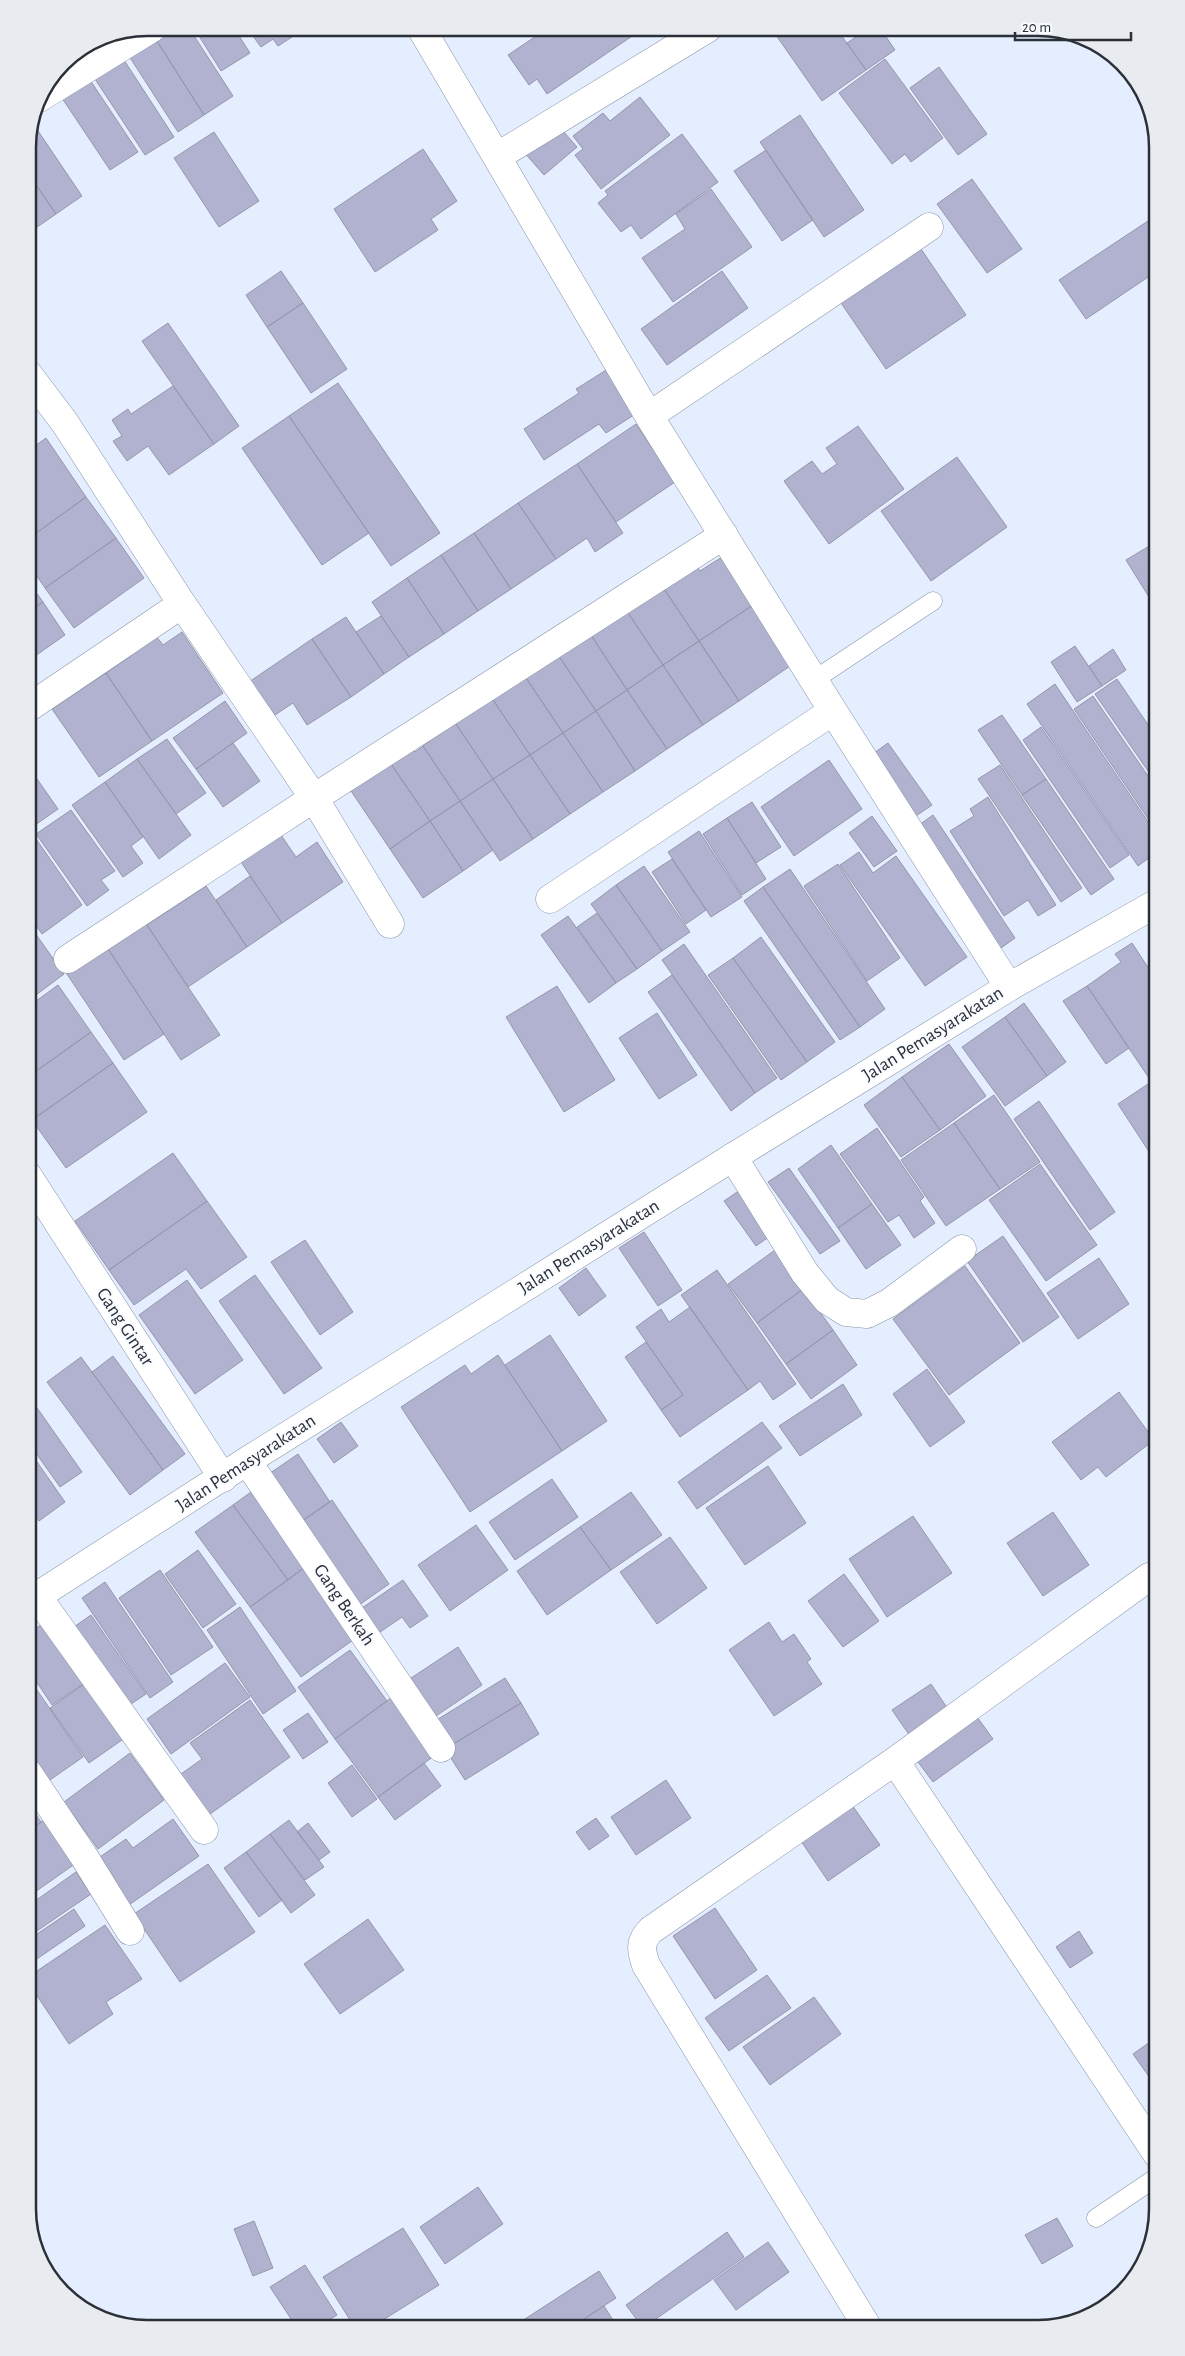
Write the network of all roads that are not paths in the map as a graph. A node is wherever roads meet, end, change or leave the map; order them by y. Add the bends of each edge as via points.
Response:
1 (139, 36) edge
2 (426, 36) edge
3 (695, 36) edge
4 (53, 90) edge
5 (498, 156) junction
6 (929, 227) dead end
7 (36, 385) edge
8 (649, 416) junction
9 (724, 534) junction
10 (933, 601) dead end
11 (182, 604) junction
12 (814, 680) junction
13 (36, 703) edge
14 (833, 711) junction
15 (314, 798) junction
16 (550, 899) dead end
17 (1149, 908) edge
18 (390, 924) dead end
19 (68, 959) dead end
20 (1009, 987) junction
21 (733, 1157) junction
22 (36, 1188) edge
23 (962, 1249) dead end
24 (247, 1461) junction
25 (223, 1478) junction
26 (1149, 1577) edge
27 (36, 1596) edge
28 (36, 1604) edge
29 (441, 1748) dead end
30 (895, 1761) junction
31 (36, 1785) edge
32 (204, 1830) dead end
33 (130, 1931) dead end
34 (1149, 2141) edge
35 (1149, 2183) edge
36 (1096, 2218) dead end
37 (863, 2320) edge

1 - 4 street
2 - 5 street
3 - 5 street
5 - 8 street
6 - 8 street
7 - 11 street
8 - 9 street
9 - 12 street
9 - 15 street
10 - 12 lane
11 - 13 street
11 - 15 street
12 - 14 street
14 - 16 street
14 - 20 street
15 - 18 street
15 - 19 street
17 - 20 street, Jalan Pemasyarakatan
20 - 21 street, Jalan Pemasyarakatan
21 - 23 street via 805,1273 827,1300 846,1312 867,1314 889,1303
21 - 24 street, Jalan Pemasyarakatan
22 - 25 street, Gang Gintar
24 - 25 street, Jalan Pemasyarakatan
24 - 29 street, Gang Berkah
25 - 27 street, Jalan Pemasyarakatan
26 - 30 street
28 - 32 street
30 - 34 street
30 - 37 street via 650,1930 640,1948 646,1965 671,2007
31 - 33 street
35 - 36 lane

